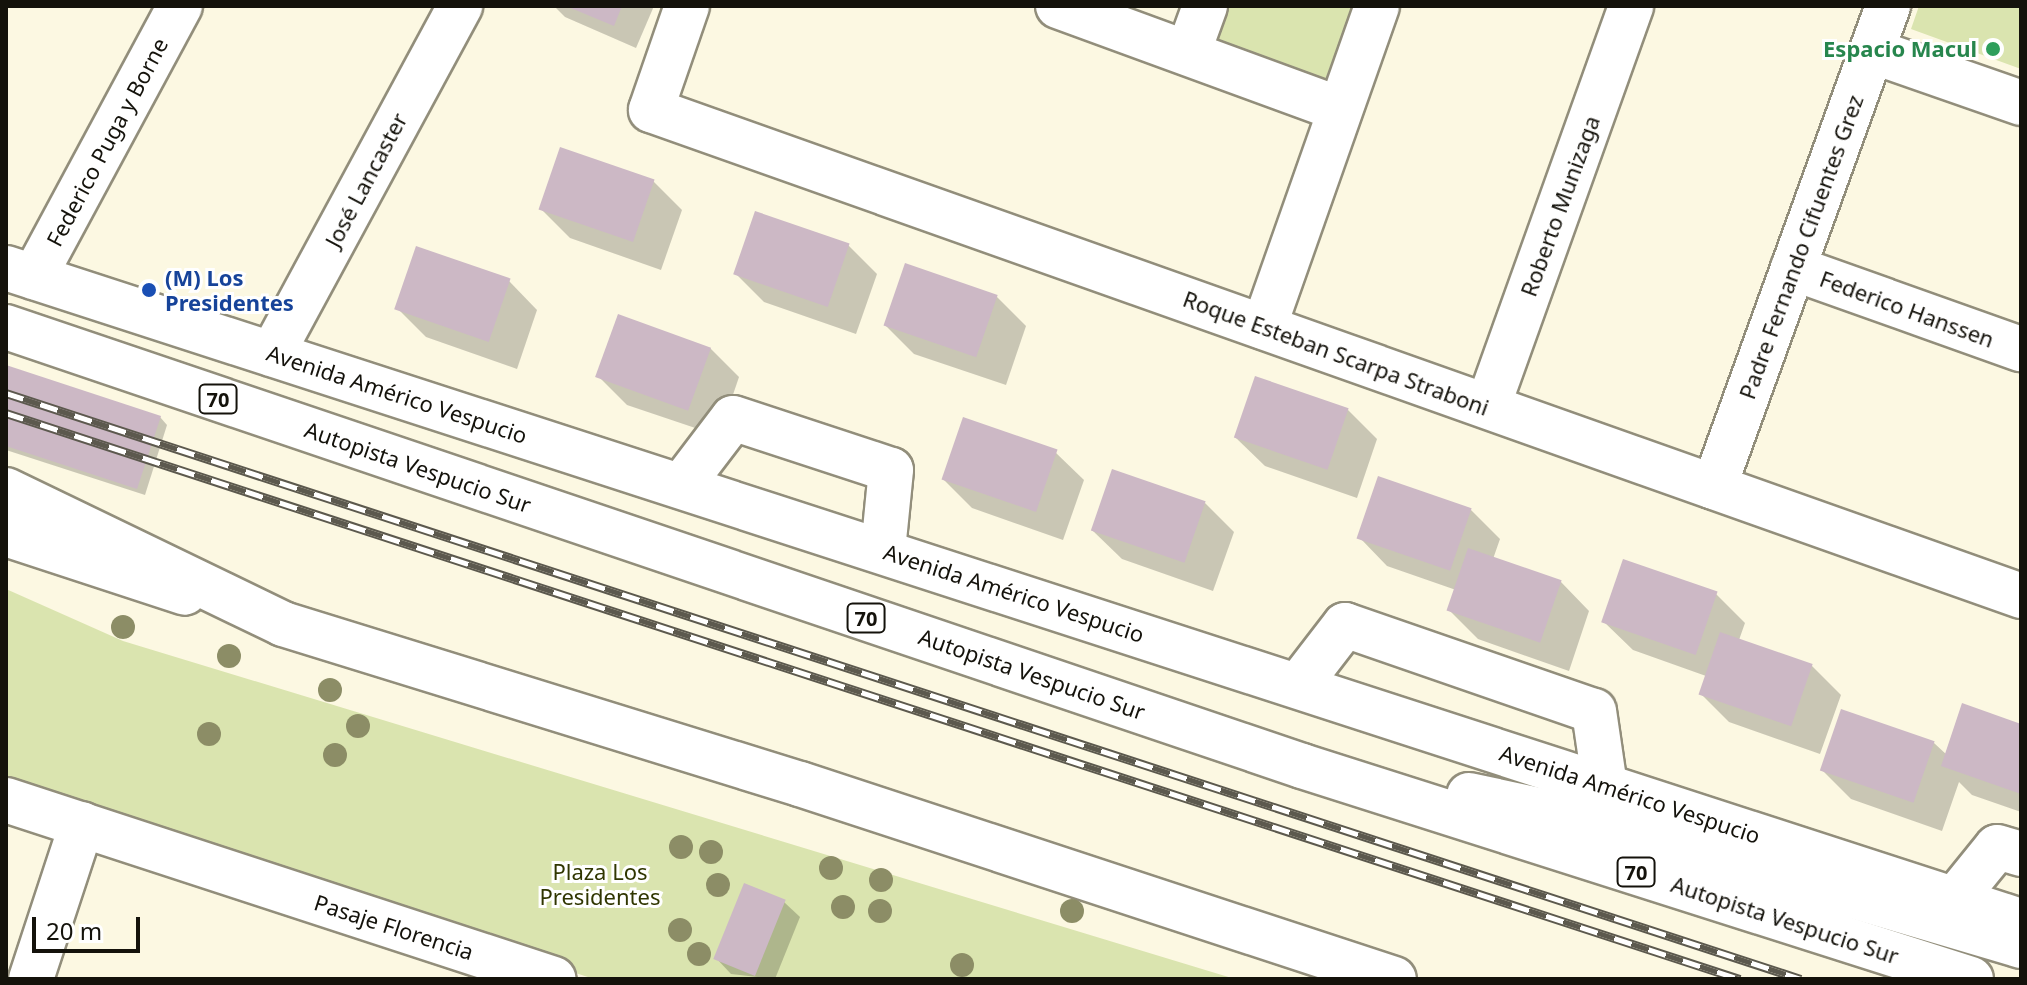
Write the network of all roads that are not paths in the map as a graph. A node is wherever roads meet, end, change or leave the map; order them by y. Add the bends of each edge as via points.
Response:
1 (180, 6) edge
2 (460, 6) edge
3 (687, 6) edge
4 (1058, 6) edge
5 (1205, 6) edge
6 (1377, 6) edge
7 (1631, 6) edge
8 (1888, 6) edge
9 (1872, 51) junction
10 (1188, 53) junction
11 (2021, 103) edge
12 (1340, 109) junction
13 (1793, 268) junction
14 (20, 272) edge
15 (6, 327) edge
16 (1264, 327) junction
17 (2021, 349) edge
18 (272, 354) junction
19 (1488, 406) junction
20 (682, 485) junction
21 (1714, 487) junction
22 (6, 490) edge
23 (6, 534) edge
24 (883, 550) junction
25 (2021, 596) edge
26 (283, 624) junction
27 (1298, 686) junction
28 (1302, 766) junction
29 (1605, 786) junction
30 (6, 800) edge
31 (82, 824) junction
32 (2021, 854) edge
33 (1954, 900) junction
34 (2021, 921) edge
35 (2021, 946) edge
36 (31, 979) edge
37 (554, 979) edge
38 (1394, 979) edge
39 (1971, 979) edge

1 - 14 main road, Federico Puga y Borne
2 - 18 main road, José Lancaster
3 - 16 main road, Roque Esteban Scarpa Straboni via 651,110
4 - 10 main road
5 - 10 main road
6 - 12 main road
7 - 19 main road, Roberto Munizaga
8 - 9 main road, Padre Fernando Cifuentes Grez
9 - 11 main road
9 - 13 main road, Padre Fernando Cifuentes Grez
10 - 12 main road
12 - 16 main road
13 - 17 main road, Federico Hanssen
13 - 21 main road, Padre Fernando Cifuentes Grez
14 - 18 main road, Avenida Américo Vespucio
15 - 28 main road, Autopista Vespucio Sur / 70
16 - 19 main road, Roque Esteban Scarpa Straboni
18 - 20 main road, Avenida Américo Vespucio
19 - 21 main road, Roque Esteban Scarpa Straboni
20 - 24 main road, Avenida Américo Vespucio
20 - 24 main road via 733,418 891,470
21 - 25 main road, Roque Esteban Scarpa Straboni
22 - 26 main road
23 - 26 main road
24 - 27 main road, Avenida Américo Vespucio
26 - 38 main road via 815,789
27 - 29 main road, Avenida Américo Vespucio
27 - 29 main road via 1345,625 1594,711
28 - 35 main road via 1577,816
28 - 39 main road, Autopista Vespucio Sur / 70
29 - 33 main road, Avenida Américo Vespucio
30 - 31 main road, Pasaje Florencia
31 - 36 main road
31 - 37 main road, Pasaje Florencia
32 - 33 main road via 1997,847
33 - 34 main road, Avenida Américo Vespucio

